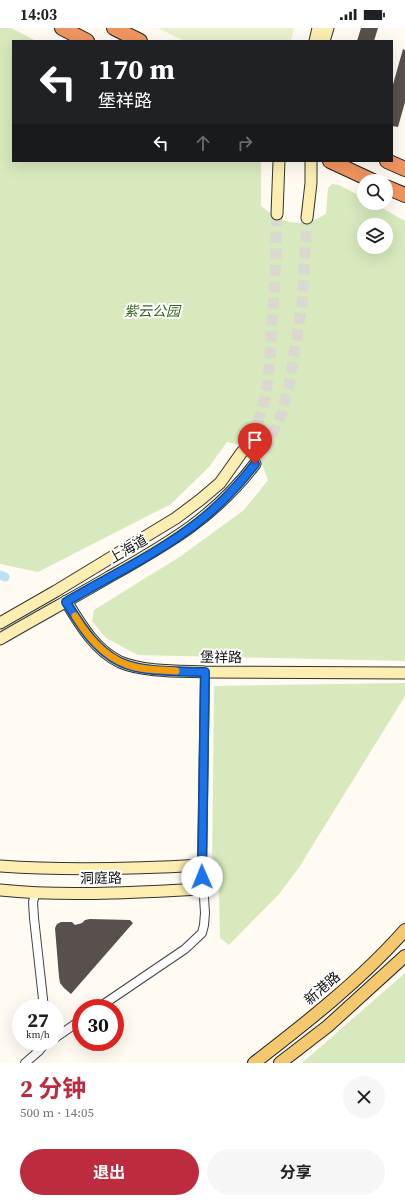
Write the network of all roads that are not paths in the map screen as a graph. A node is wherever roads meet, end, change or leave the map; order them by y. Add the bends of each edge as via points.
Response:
1 (62, 28) edge
2 (114, 28) edge
3 (318, 28) edge
4 (328, 28) edge
5 (85, 40) edge
6 (138, 40) edge
7 (314, 40) edge
8 (324, 40) edge
9 (279, 162) edge
10 (311, 162) edge
11 (332, 162) edge
12 (389, 162) edge
13 (405, 169) edge
14 (359, 174) edge
15 (393, 190) edge
16 (405, 195) edge
17 (277, 214) tunnel mouth
18 (307, 218) tunnel mouth
19 (242, 452) tunnel mouth
20 (255, 464) tunnel mouth
21 (66, 602) junction
22 (0, 623) edge
23 (0, 639) edge
24 (205, 672) junction
25 (405, 673) edge
26 (202, 865) junction
27 (0, 866) edge
28 (203, 889) junction
29 (0, 890) edge
30 (35, 894) junction
31 (405, 930) edge
32 (405, 956) edge
33 (43, 999) edge
34 (111, 999) edge
35 (38, 1051) edge
36 (25, 1063) edge
37 (254, 1063) edge
38 (280, 1063) edge

1 - 5 highway
2 - 6 highway
3 - 7 street
4 - 8 street
9 - 17 street
10 - 18 street
11 - 14 highway
12 - 13 highway
15 - 16 highway
19 - 22 street, 上海道 via 220,482 176,518
20 - 21 street, 上海道 via 233,490 198,523
21 - 23 street, 上海道
21 - 24 street, 堡祥路 via 99,647 120,662 136,667
24 - 25 street, 堡祥路
24 - 26 street
26 - 27 street, 洞庭路 via 75,870
26 - 28 street
28 - 30 street, 洞庭路
28 - 34 street via 205,913 202,933 185,949
29 - 30 street, 洞庭路
30 - 33 street via 34,918
31 - 37 main road, 新港路 via 336,997
32 - 38 main road via 328,1026
35 - 36 street

